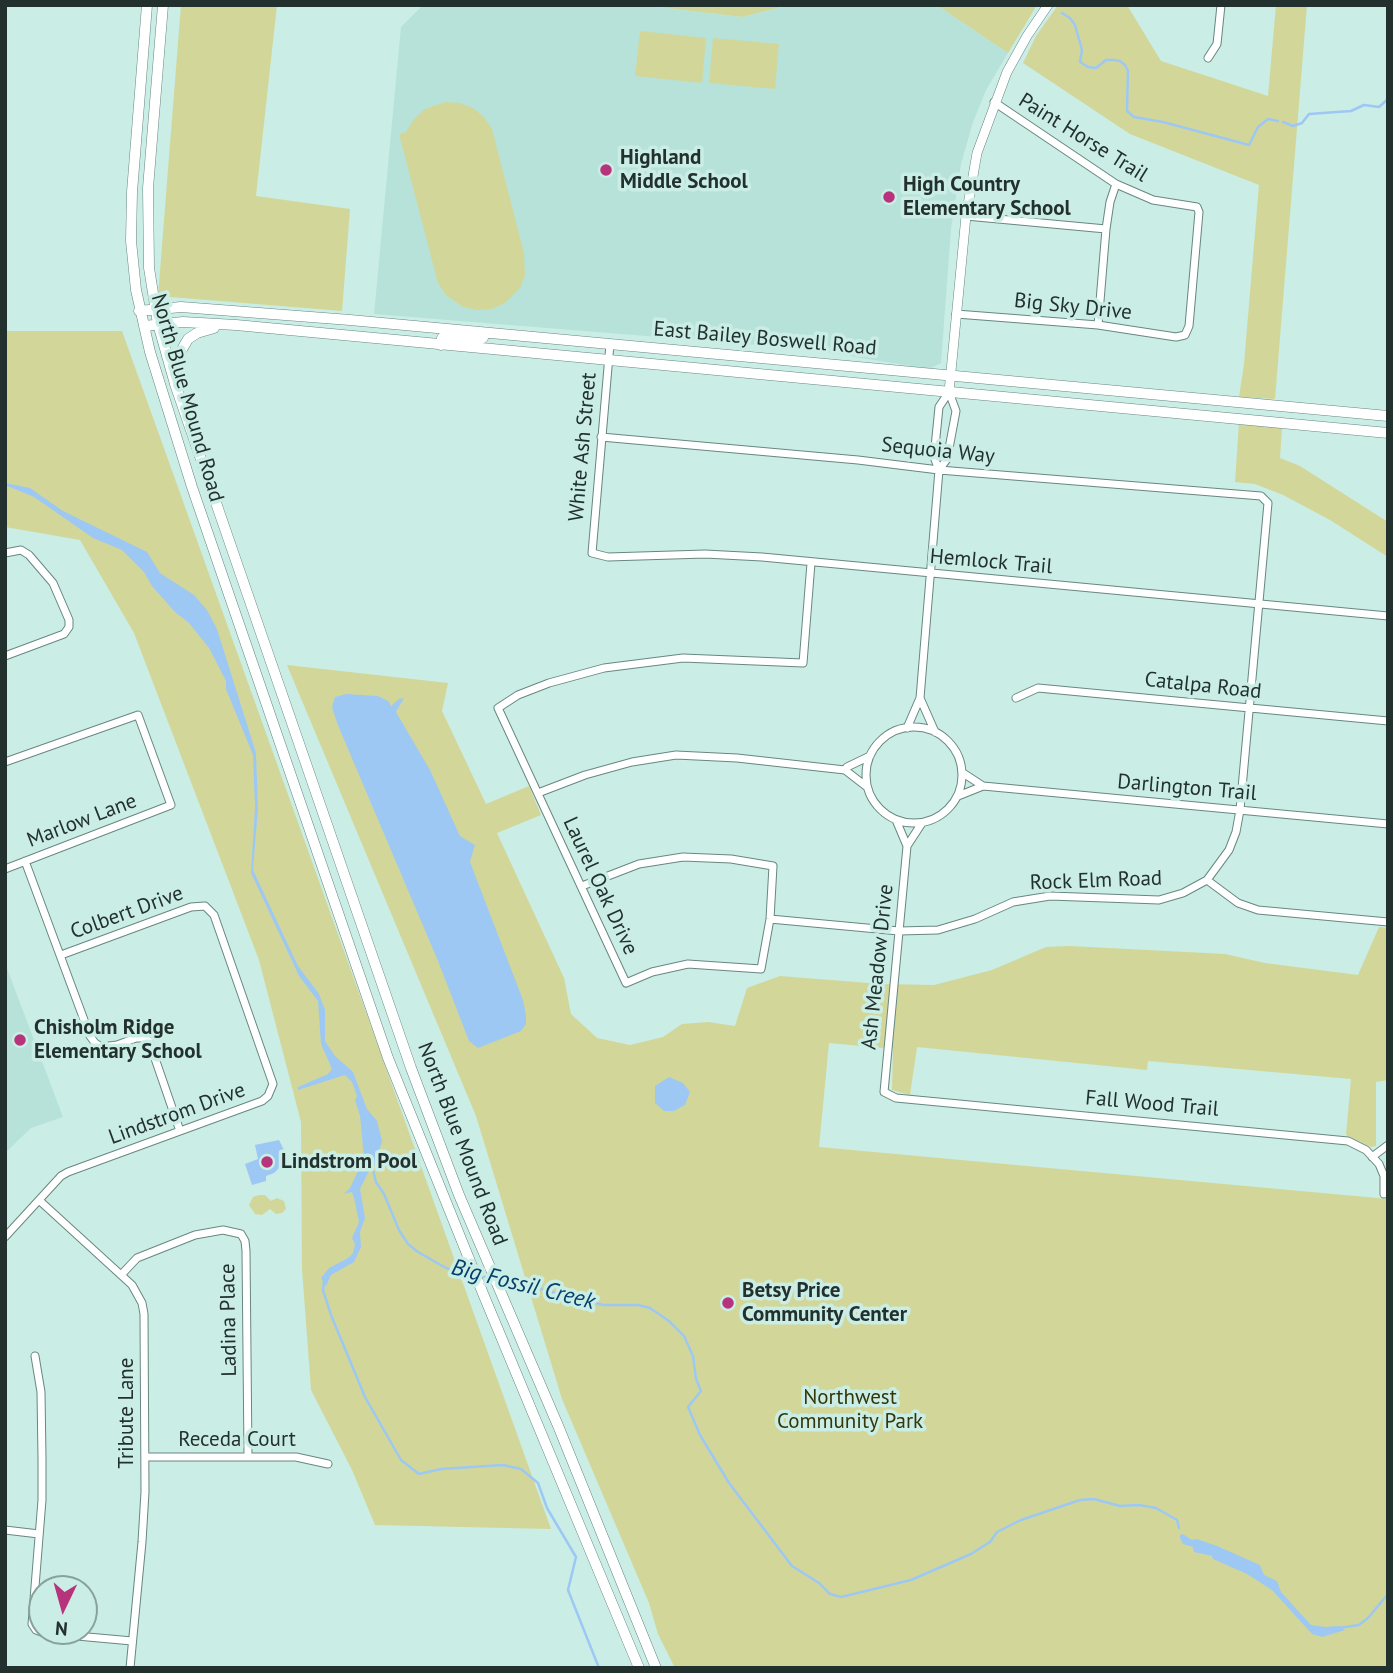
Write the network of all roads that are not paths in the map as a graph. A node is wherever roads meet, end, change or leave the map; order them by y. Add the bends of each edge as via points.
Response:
1 (147, 5) edge
2 (1048, 5) edge
3 (1221, 5) edge
4 (161, 7) edge
5 (1208, 58) dead end
6 (994, 102) junction
7 (1116, 184) junction
8 (966, 216) junction
9 (1106, 229) junction
10 (155, 309) junction
11 (139, 311) junction
12 (957, 314) junction
13 (158, 324) junction
14 (236, 325) junction
15 (1098, 325) junction
16 (144, 326) junction
17 (504, 334) junction
18 (1185, 335) joint
19 (560, 339) junction
20 (610, 344) junction
21 (441, 345) junction
22 (505, 351) junction
23 (747, 357) junction
24 (608, 360) junction
25 (797, 361) junction
26 (746, 372) junction
27 (951, 375) junction
28 (795, 377) junction
29 (175, 384) junction
30 (949, 392) junction
31 (1388, 416) edge
32 (1388, 433) edge
33 (601, 437) junction
34 (939, 470) junction
35 (1268, 503) joint
36 (5, 553) edge
37 (592, 553) joint
38 (811, 563) junction
39 (930, 574) junction
40 (1258, 604) junction
41 (1388, 616) edge
42 (259, 624) junction
43 (240, 629) junction
44 (5, 656) edge
45 (920, 698) junction
46 (1016, 698) dead end
47 (1250, 709) junction
48 (1388, 720) edge
49 (907, 728) junction
50 (935, 732) junction
51 (870, 756) junction
52 (5, 762) edge
53 (845, 770) junction
54 (963, 773) junction
55 (983, 786) junction
56 (867, 787) junction
57 (538, 793) junction
58 (958, 796) junction
59 (1240, 810) junction
60 (896, 820) junction
61 (922, 823) junction
62 (1388, 824) edge
63 (907, 846) junction
64 (25, 862) junction
65 (5, 869) edge
66 (1207, 880) junction
67 (582, 886) junction
68 (205, 906) joint
69 (769, 919) junction
70 (1388, 922) edge
71 (899, 931) junction
72 (61, 955) junction
73 (884, 1092) joint
74 (180, 1131) junction
75 (1388, 1145) edge
76 (1372, 1157) junction
77 (1384, 1194) dead end
78 (40, 1201) junction
79 (5, 1237) edge
80 (121, 1275) junction
81 (35, 1356) dead end
82 (248, 1456) junction
83 (145, 1457) junction
84 (328, 1464) dead end
85 (5, 1531) edge
86 (39, 1534) junction
87 (132, 1641) junction
88 (130, 1668) edge
89 (639, 1668) edge
90 (656, 1668) edge

1 - 11 main road, North Blue Mound Road via 132,192 132,267
2 - 6 street
3 - 5 street via 1217,44
4 - 10 main road, North Blue Mound Road via 148,188 149,268
6 - 7 street, Paint Horse Trail
6 - 8 street via 975,161
7 - 9 street
7 - 18 street, Paint Horse Trail via 1153,200 1197,207
8 - 9 street
8 - 12 street
9 - 15 street
10 - 11 main road, East Bailey Boswell Road
10 - 13 main road, North Blue Mound Road
10 - 17 main road, East Bailey Boswell Road via 181,307
11 - 16 main road, North Blue Mound Road
12 - 15 street, Big Sky Drive
12 - 27 street
13 - 14 main road, East Bailey Boswell Road
13 - 16 main road, East Bailey Boswell Road
13 - 29 main road, North Blue Mound Road
14 - 21 main road, East Bailey Boswell Road
14 - 29 main road, North Blue Mound Road via 207,329 188,340 177,358
15 - 18 street, Big Sky Drive
16 - 43 main road, North Blue Mound Road
17 - 19 main road, East Bailey Boswell Road
17 - 21 main road via 445,336
19 - 20 main road, East Bailey Boswell Road
19 - 22 main road via 552,349 516,346
20 - 23 main road, East Bailey Boswell Road
20 - 24 street, White Ash Street
21 - 22 main road, East Bailey Boswell Road
22 - 24 main road, East Bailey Boswell Road
23 - 25 main road, East Bailey Boswell Road
23 - 26 main road
24 - 26 main road, East Bailey Boswell Road
24 - 33 street, White Ash Street
25 - 27 main road, East Bailey Boswell Road
25 - 28 main road
26 - 28 main road, East Bailey Boswell Road
27 - 30 street
27 - 31 main road, East Bailey Boswell Road
28 - 30 main road, East Bailey Boswell Road
29 - 42 main road, North Blue Mound Road
30 - 32 main road, East Bailey Boswell Road
30 - 34 street via 939,407 934,457
30 - 34 street via 956,411 947,459
33 - 34 street, Sequoia Way
33 - 37 street, White Ash Street
34 - 35 street, Sequoia Way via 1261,496
34 - 39 street
35 - 40 street, Rock Elm Road
36 - 44 street via 21,550 29,555 53,583 67,611 69,627 64,634
37 - 38 street, Hemlock Trail via 608,557 705,554
38 - 39 street, Hemlock Trail
38 - 57 street, Laurel Oak Drive via 803,663 683,658 604,668 549,682 498,708
39 - 40 street, Hemlock Trail
39 - 45 street
40 - 41 street, Hemlock Trail
40 - 47 street, Rock Elm Road
42 - 43 main road
42 - 90 main road, North Blue Mound Road via 411,1068
43 - 89 main road, North Blue Mound Road via 388,1058
45 - 49 street
45 - 50 street
46 - 47 street, Catalpa Road via 1038,688
47 - 48 street, Catalpa Road
47 - 59 street, Rock Elm Road
49 - 50 street
49 - 51 street via 885,737
50 - 54 street via 954,748
51 - 53 street
51 - 56 street
52 - 64 street, Marlow Lane via 138,715 171,805
53 - 56 street
53 - 57 street via 676,755 632,762
54 - 55 street, Darlington Trail
54 - 58 street
55 - 58 street, Darlington Trail
55 - 59 street, Darlington Trail
56 - 60 street via 878,807
57 - 67 street, Laurel Oak Drive
58 - 61 street via 943,814
59 - 62 street, Darlington Trail
59 - 66 street, Rock Elm Road via 1229,850
60 - 61 street
60 - 63 street, Ash Meadow Drive
61 - 63 street, Ash Meadow Drive
63 - 71 street, Ash Meadow Drive
64 - 65 street, Marlow Lane
64 - 72 street
66 - 70 street via 1238,903 1258,910
66 - 71 street, Rock Elm Road via 1159,900 1049,896 1013,902 938,930
67 - 69 street via 639,864 683,857 767,864 773,866
67 - 69 street, Laurel Oak Drive via 626,983 688,964 761,970
68 - 72 street, Colbert Drive via 191,907
68 - 74 street, Lindstrom Drive via 214,915 272,1084 262,1101
69 - 71 street, Rock Elm Road
71 - 73 street, Ash Meadow Drive
72 - 74 street via 95,1043 109,1047 135,1038 149,1041
73 - 76 street, Fall Wood Trail via 896,1098 1348,1140
74 - 78 street, Lindstrom Drive via 68,1172
75 - 76 street
76 - 77 street via 1384,1176
78 - 79 street, Lindstrom Drive
78 - 80 street, Tribute Lane
80 - 82 street, Ladina Place via 137,1258 195,1235 223,1230 240,1234 245,1241
80 - 83 street, Tribute Lane via 137,1293 144,1314
81 - 86 street via 41,1392
82 - 83 street, Receda Court
82 - 84 street, Receda Court via 296,1457
83 - 87 street, Tribute Lane
85 - 86 street
86 - 87 street via 32,1616 36,1630
87 - 88 street, Tribute Lane

